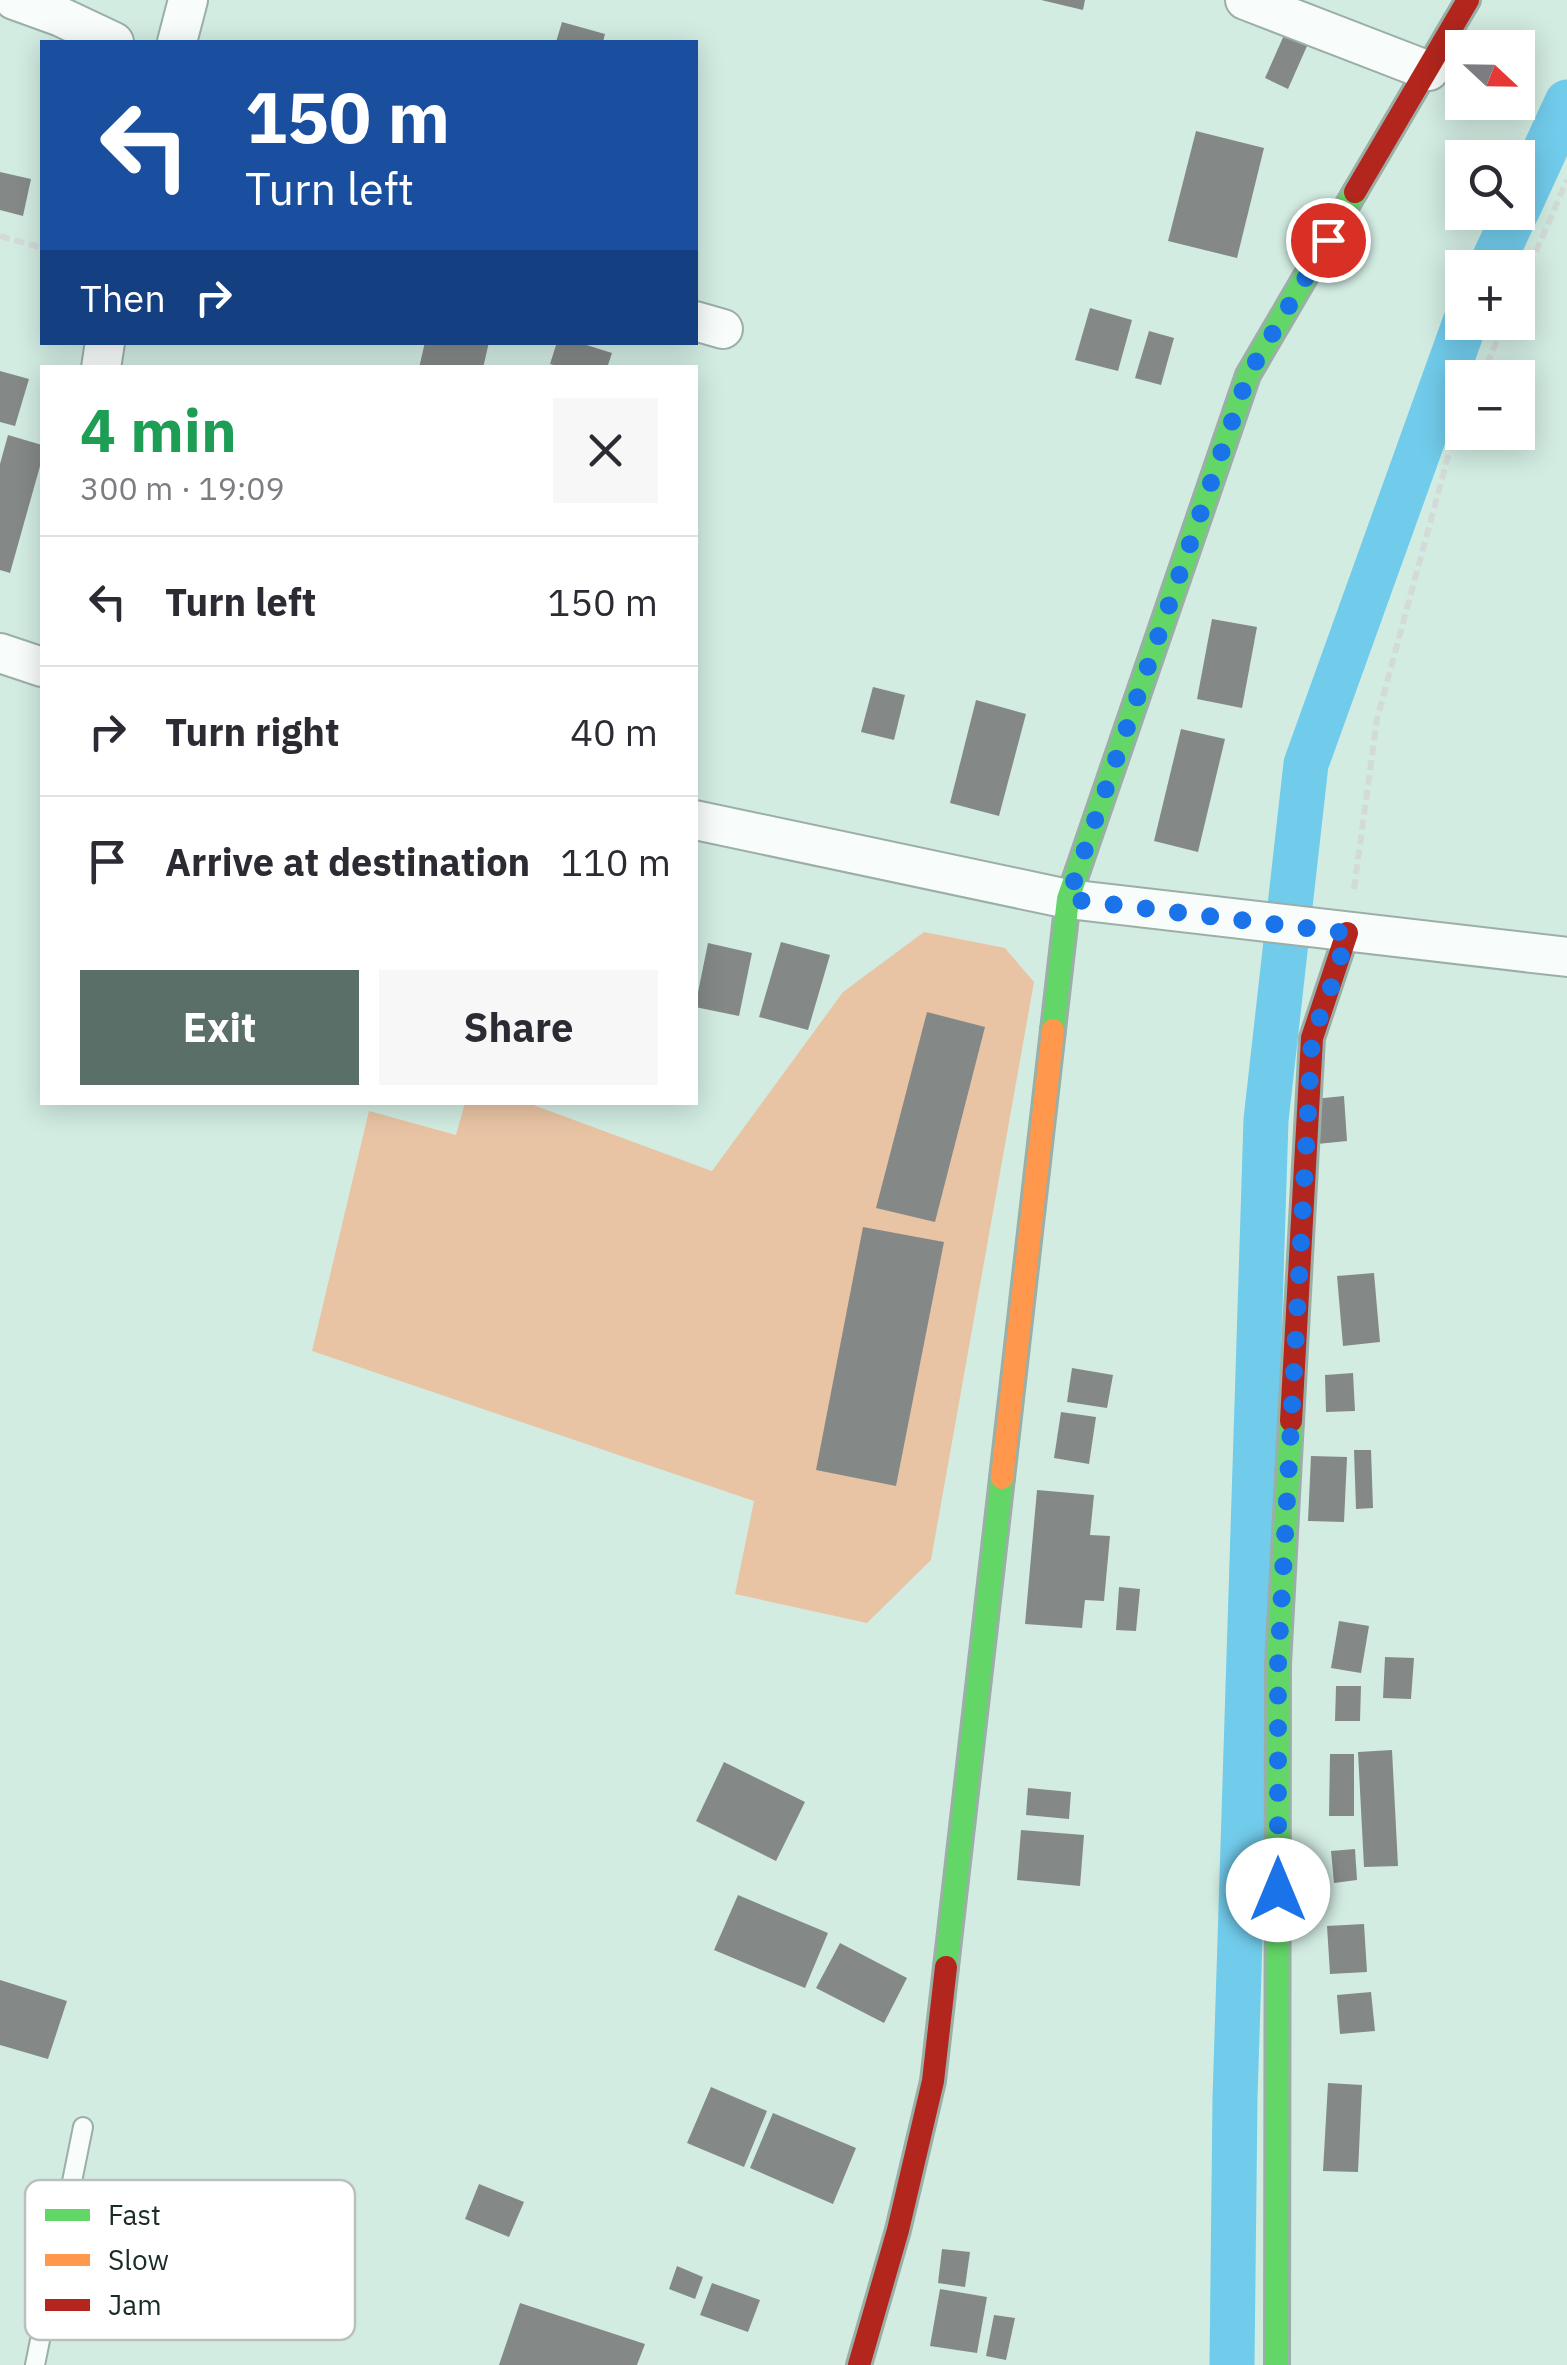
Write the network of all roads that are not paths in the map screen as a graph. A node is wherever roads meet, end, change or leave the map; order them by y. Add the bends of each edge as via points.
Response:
1 (14, 0) edge
2 (188, 0) edge
3 (1245, 0) edge
4 (1468, 0) edge
5 (110, 40) edge
6 (178, 40) edge
7 (1428, 71) junction
8 (0, 652) edge
9 (40, 666) edge
10 (698, 821) edge
11 (1068, 899) junction
12 (1334, 931) junction
13 (1567, 958) edge
14 (83, 2128) dead end
15 (72, 2180) edge
16 (40, 2340) edge
17 (867, 2360) edge
18 (35, 2365) edge
19 (1277, 2365) edge

1 - 5 street
2 - 6 street
3 - 7 street
4 - 7 street
7 - 11 street via 1248,375
8 - 9 street
10 - 11 street
11 - 12 street
11 - 17 street via 933,2080
12 - 13 street
12 - 19 street via 1336,974 1312,1038 1278,1665
14 - 15 lane
16 - 18 lane

